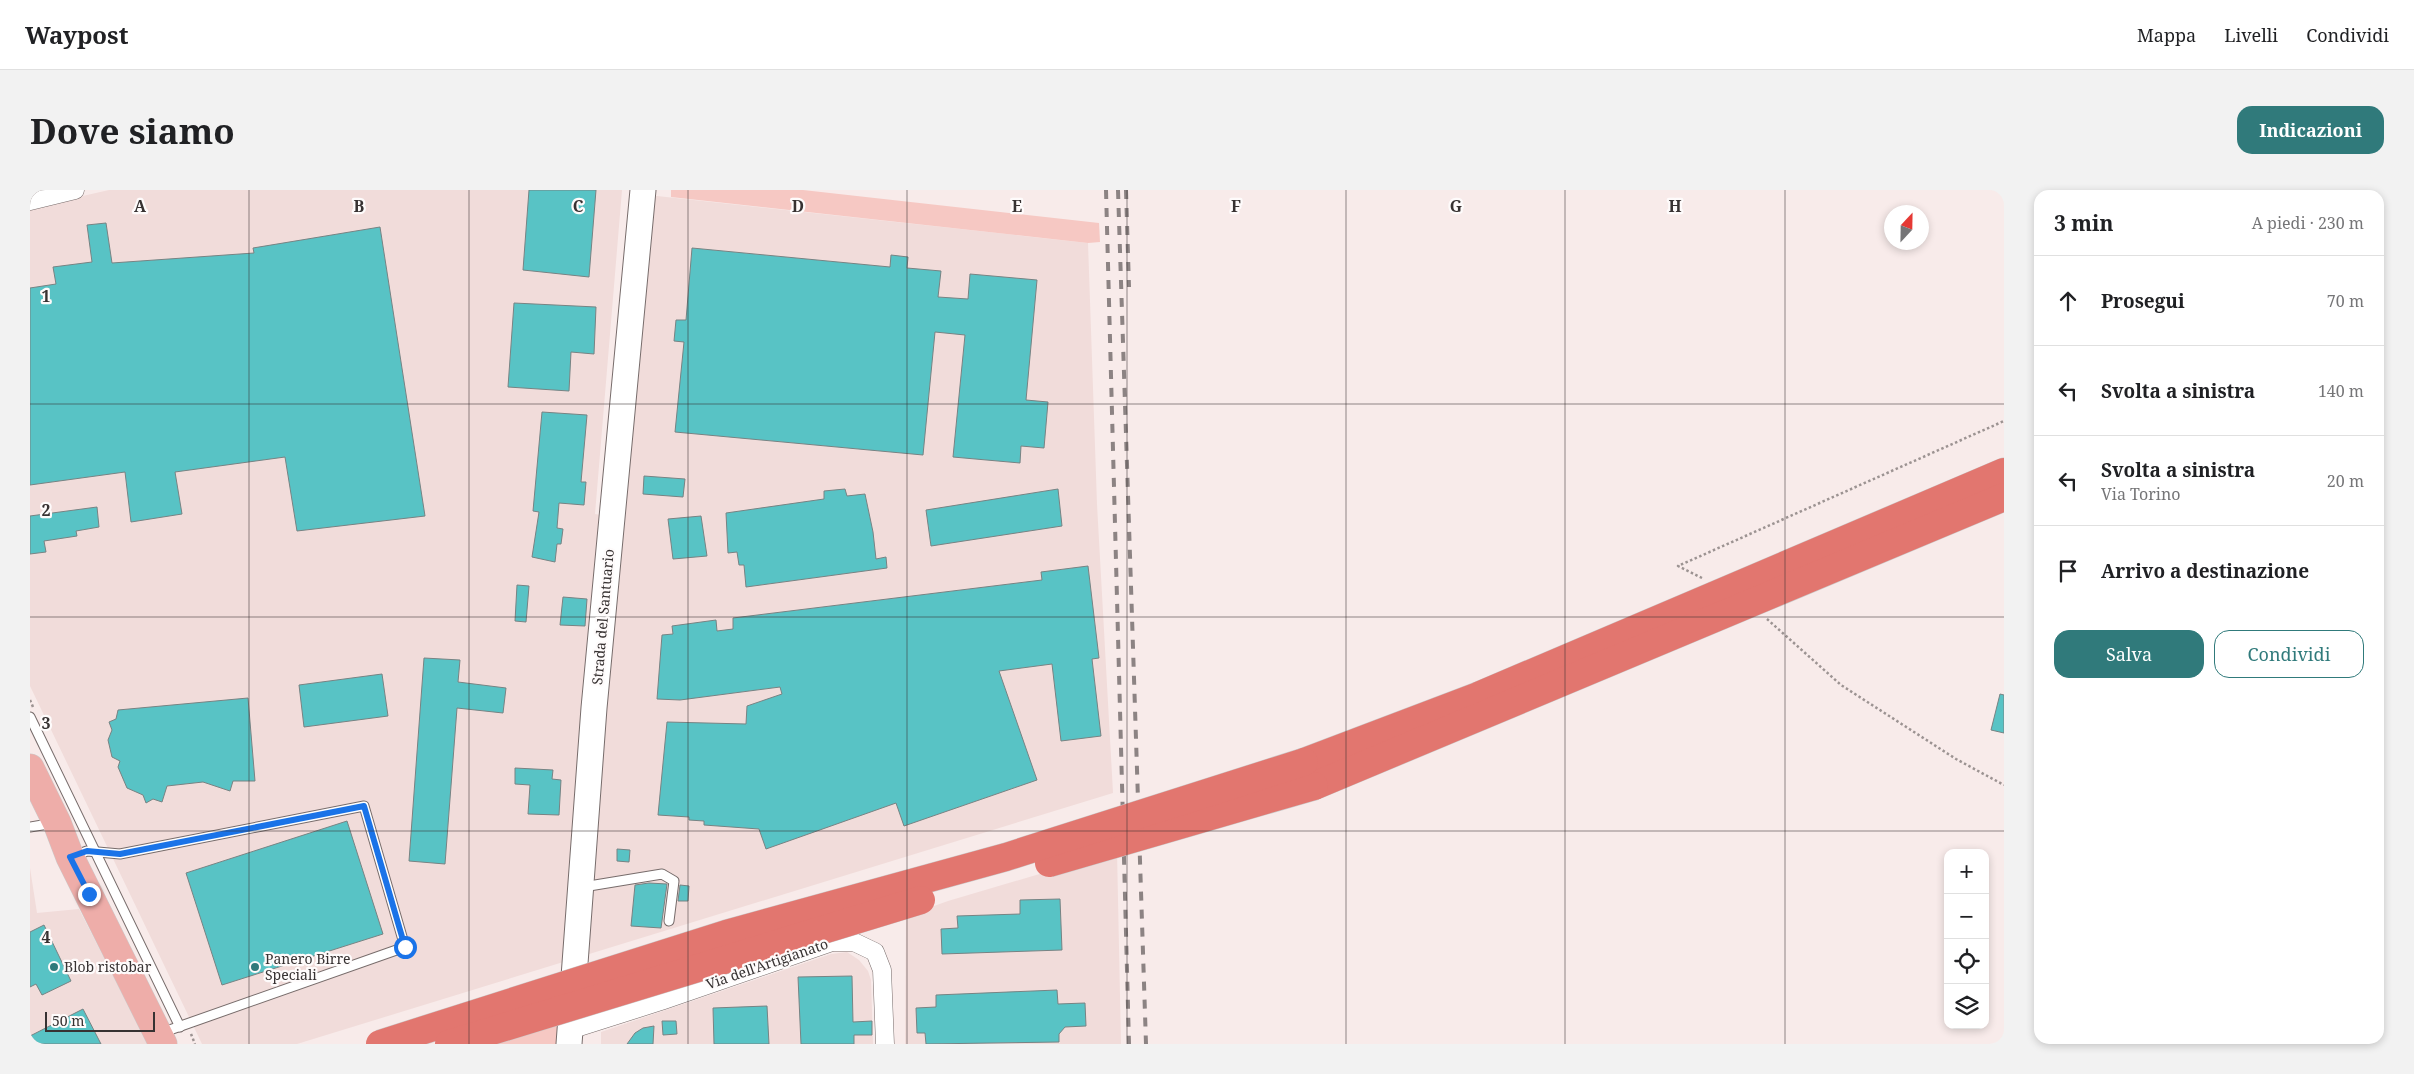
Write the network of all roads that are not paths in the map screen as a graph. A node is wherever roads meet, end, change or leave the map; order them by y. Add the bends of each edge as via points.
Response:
1 (75, 190) edge
2 (643, 190) edge
3 (30, 201) edge
4 (2004, 472) edge
5 (2004, 497) edge
6 (30, 717) edge
7 (30, 768) edge
8 (1309, 774) junction
9 (57, 823) junction
10 (30, 827) edge
11 (83, 854) junction
12 (581, 888) junction
13 (669, 921) dead end
14 (167, 1035) edge
15 (570, 1037) edge
16 (380, 1044) edge
17 (449, 1044) edge
18 (885, 1044) edge

1 - 3 street
2 - 12 street, Strada del Santuario via 594,708
4 - 8 highway via 1478,696
5 - 8 highway
6 - 11 lane
7 - 9 main road
8 - 16 highway, bridge via 726,934
8 - 17 highway, bridge via 894,908
9 - 10 lane
9 - 11 main road
11 - 14 main road
11 - 14 lane via 120,854 364,806 405,947
12 - 13 lane via 662,874 674,881
12 - 15 street, Strada del Santuario
15 - 18 street, Via dell'Artigianato via 661,1001 832,942 854,942 874,952 882,970

